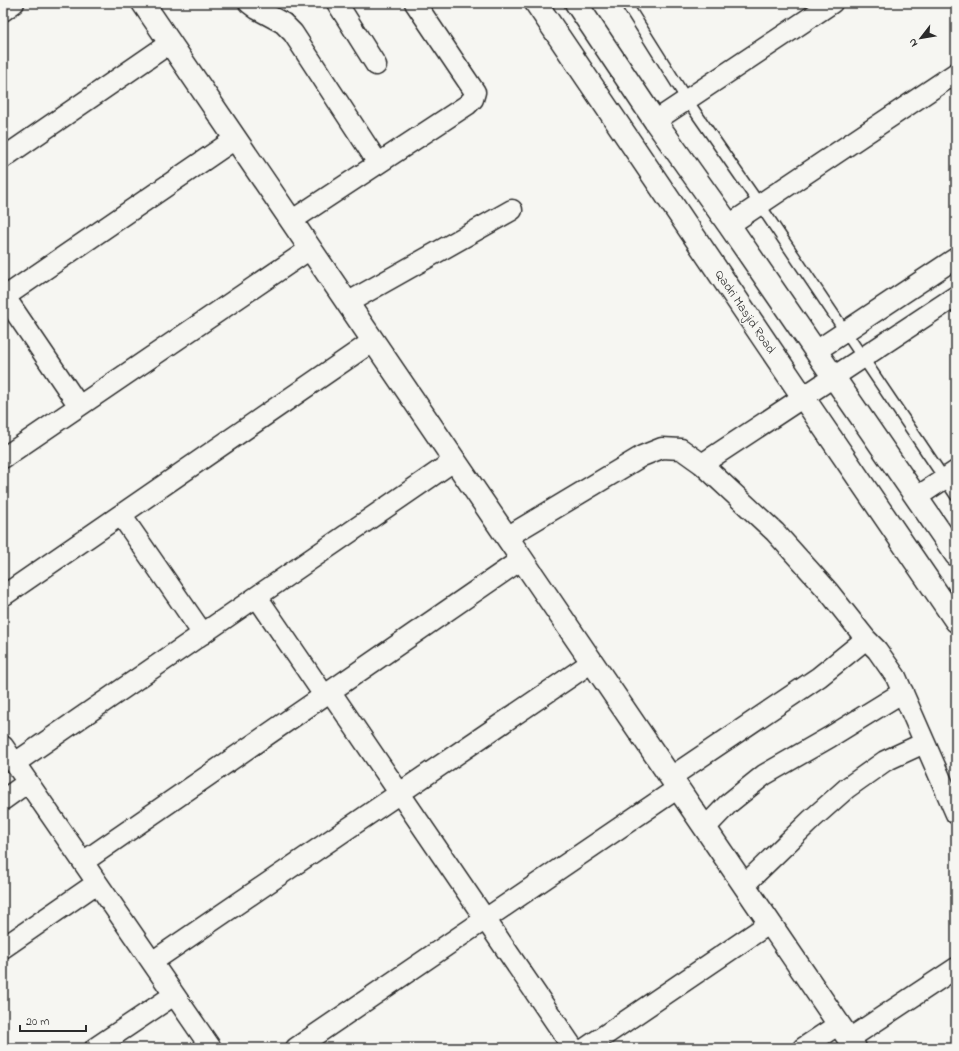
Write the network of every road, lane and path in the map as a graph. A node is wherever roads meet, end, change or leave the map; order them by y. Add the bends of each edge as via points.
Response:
1 (14, 3) edge
2 (143, 3) edge
3 (249, 3) edge
4 (338, 3) edge
5 (415, 3) edge
6 (536, 3) edge
7 (626, 3) edge
8 (832, 3) edge
9 (586, 6) edge
10 (3, 11) edge
11 (170, 43) junction
12 (376, 65) dead end
13 (956, 73) edge
14 (688, 100) junction
15 (655, 121) junction
16 (235, 139) junction
17 (3, 158) edge
18 (378, 163) junction
19 (760, 205) junction
20 (512, 210) dead end
21 (291, 221) junction
22 (729, 225) junction
23 (310, 248) junction
24 (956, 258) edge
25 (4, 296) edge
26 (956, 296) edge
27 (347, 303) junction
28 (846, 332) junction
29 (373, 341) junction
30 (816, 351) junction
31 (862, 358) junction
32 (833, 377) junction
33 (803, 397) junction
34 (79, 406) junction
35 (3, 458) edge
36 (454, 460) junction
37 (702, 464) junction
38 (950, 475) edge
39 (956, 496) edge
40 (917, 497) junction
41 (121, 515) junction
42 (507, 537) junction
43 (956, 555) edge
44 (522, 559) junction
45 (3, 596) edge
46 (256, 597) junction
47 (956, 620) edge
48 (203, 634) junction
49 (866, 639) junction
50 (592, 662) junction
51 (903, 692) junction
52 (327, 693) junction
53 (924, 743) junction
54 (3, 746) edge
55 (15, 763) junction
56 (28, 782) junction
57 (674, 783) junction
58 (399, 793) junction
59 (3, 800) edge
60 (956, 814) edge
61 (705, 828) junction
62 (83, 862) junction
63 (97, 883) junction
64 (744, 885) junction
65 (485, 919) junction
66 (770, 922) junction
67 (3, 948) edge
68 (152, 962) junction
69 (956, 968) edge
70 (174, 994) junction
71 (848, 1037) edge
72 (96, 1048) edge
73 (211, 1048) edge
74 (296, 1048) edge
75 (573, 1048) edge
76 (586, 1048) edge
77 (803, 1048) edge

1 - 10 street
2 - 11 street
3 - 18 street via 283,23 293,33
4 - 12 street
5 - 18 street via 474,92 473,99
6 - 33 street, Qadri Masjid Road
7 - 14 lane
8 - 14 street
9 - 15 street
11 - 16 street
11 - 17 street
13 - 19 street
14 - 15 street
14 - 19 lane
15 - 22 street
16 - 21 street
16 - 25 street
18 - 21 street
19 - 22 street
19 - 28 lane
20 - 27 street
21 - 23 street
22 - 30 street
23 - 27 street
23 - 34 street
24 - 28 street
25 - 34 street
26 - 31 street
27 - 29 street
28 - 30 street
28 - 31 lane
29 - 36 street
29 - 41 street
30 - 32 street
31 - 32 street
31 - 38 lane
32 - 33 street
32 - 40 street
33 - 37 street
33 - 47 street, Qadri Masjid Road
34 - 35 street
36 - 42 street
36 - 46 street
37 - 42 street via 680,449 662,448 642,456
37 - 49 street via 775,532 828,591
38 - 39 lane
38 - 40 street
40 - 43 street
41 - 45 street
41 - 48 street
42 - 44 street
44 - 50 street
44 - 52 street
46 - 48 street
46 - 52 street
48 - 55 street
49 - 51 street via 896,677
49 - 57 street via 819,677
50 - 57 street
50 - 58 street
51 - 53 street
51 - 61 street via 764,775 728,804
52 - 58 street
52 - 62 street
53 - 60 street
53 - 64 street via 885,762 847,788
54 - 55 street
55 - 56 street
56 - 59 street
56 - 62 street
57 - 61 street
57 - 65 street
58 - 65 street
58 - 68 street
61 - 64 street
62 - 63 street
63 - 67 street
63 - 68 street
64 - 66 street
65 - 74 street
65 - 75 street
66 - 71 street
66 - 76 street
68 - 70 street
69 - 71 street
70 - 72 street
70 - 73 street
71 - 77 street

